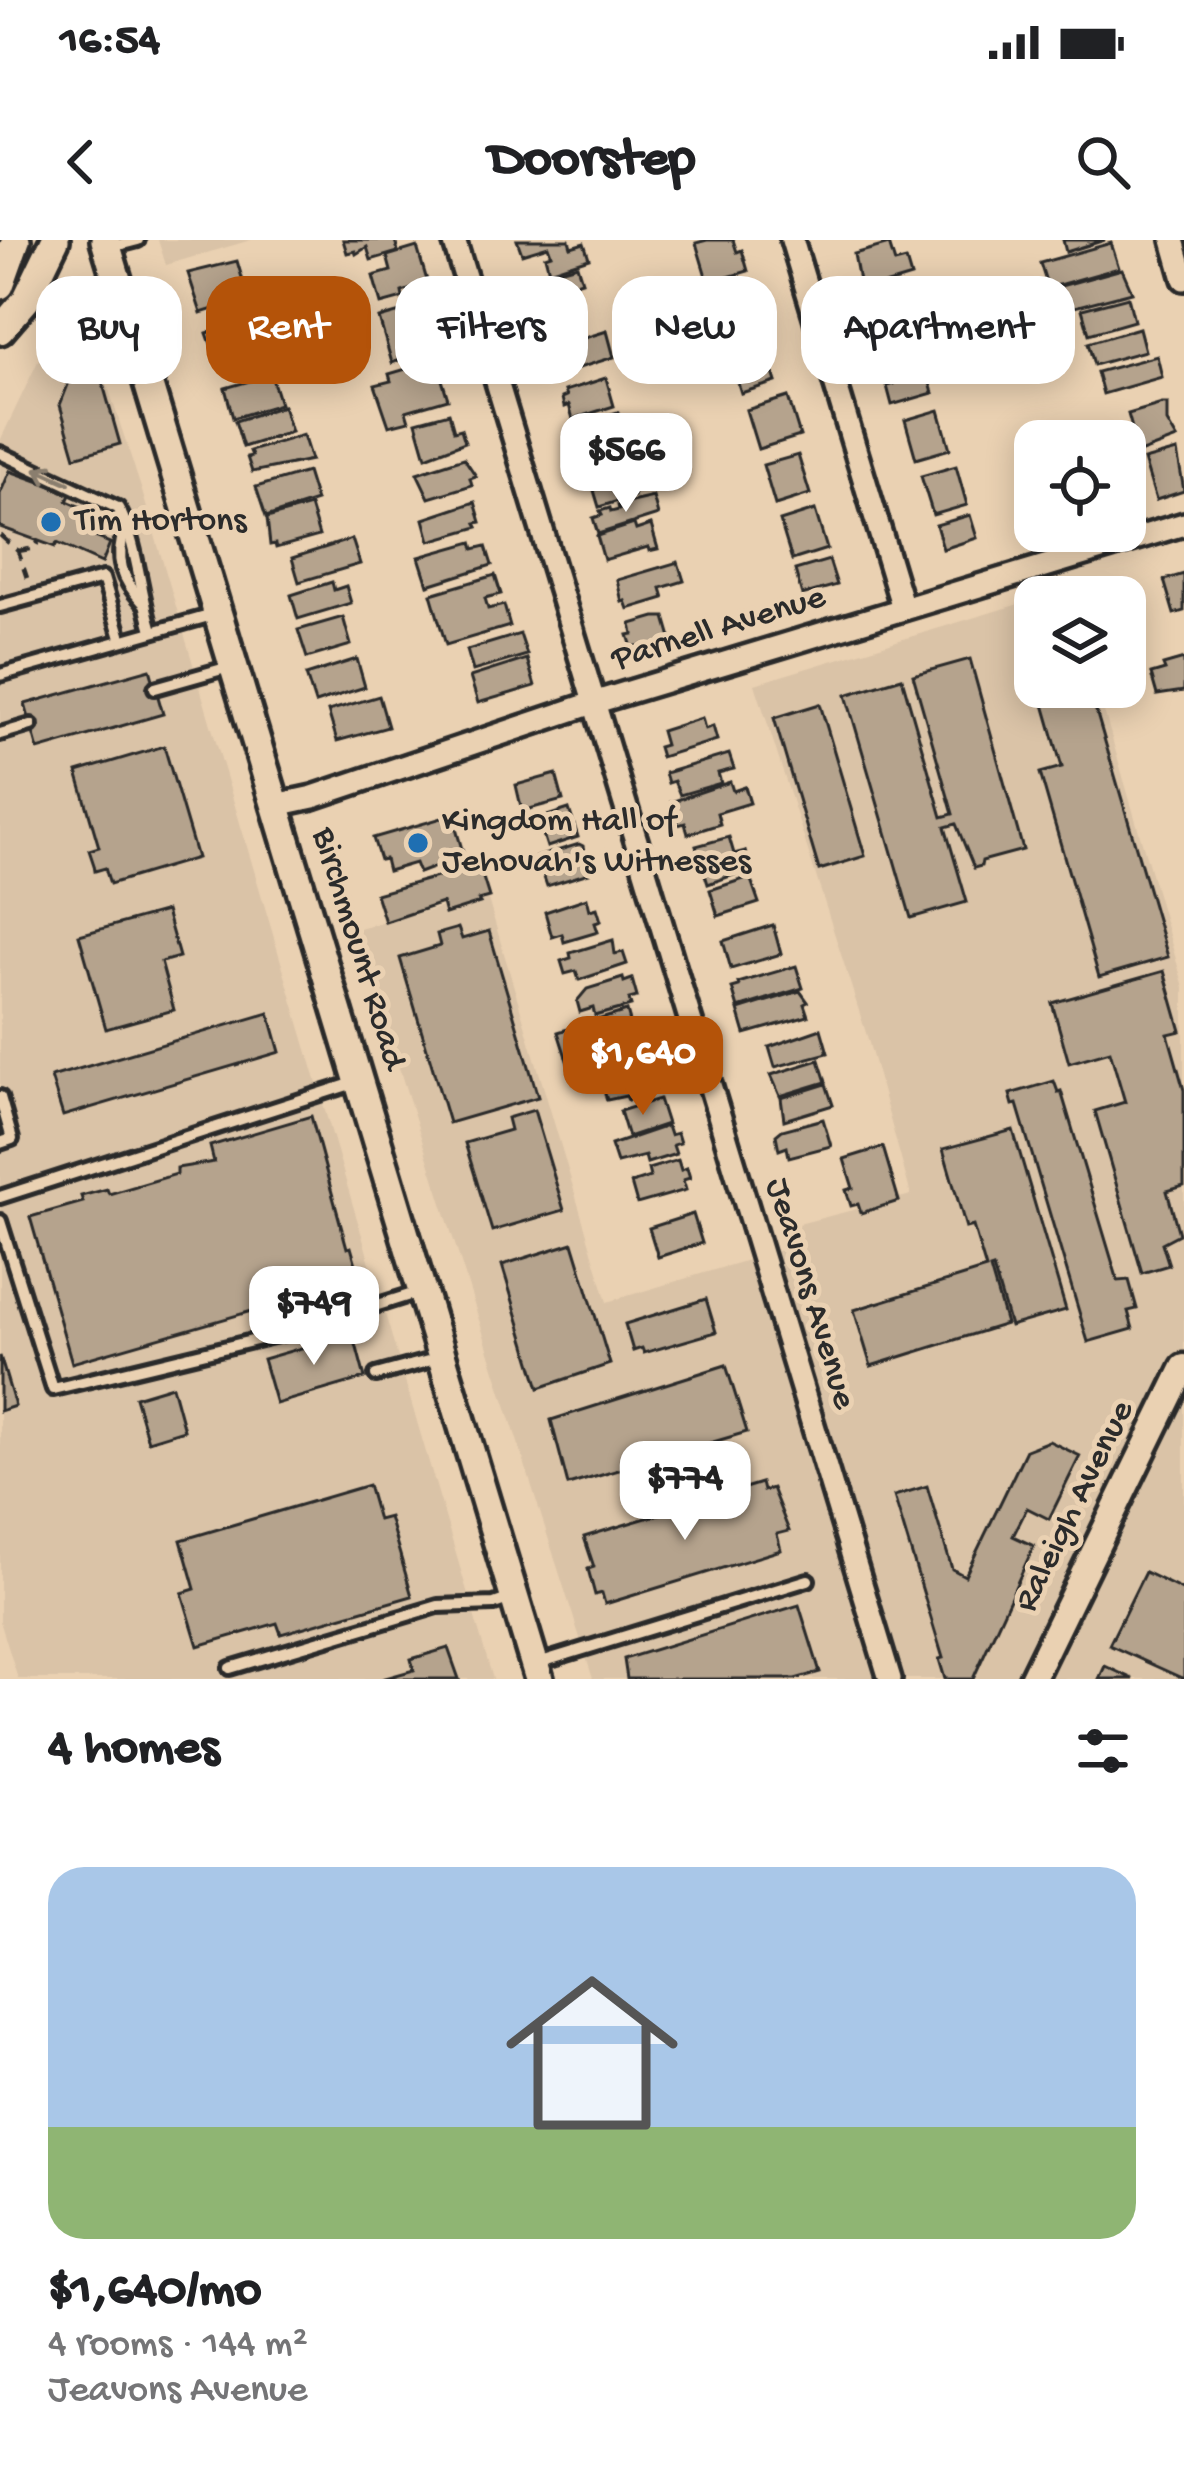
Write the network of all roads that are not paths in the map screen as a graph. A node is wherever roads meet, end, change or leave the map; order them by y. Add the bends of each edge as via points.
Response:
1 (16, 240) edge
2 (55, 240) edge
3 (138, 240) edge
4 (454, 240) edge
5 (792, 240) edge
6 (1173, 240) edge
7 (107, 244) edge
8 (1184, 279) edge
9 (0, 285) edge
10 (0, 330) edge
11 (0, 453) edge
12 (1184, 524) edge
13 (0, 605) edge
14 (902, 608) junction
15 (217, 614) junction
16 (152, 630) junction
17 (121, 638) junction
18 (233, 666) junction
19 (0, 675) edge
20 (155, 688) dead end
21 (596, 702) junction
22 (31, 725) dead end
23 (0, 734) edge
24 (276, 805) junction
25 (359, 1082) junction
26 (0, 1097) edge
27 (0, 1143) edge
28 (0, 1197) edge
29 (0, 1221) edge
30 (422, 1291) junction
31 (442, 1357) junction
32 (1184, 1367) edge
33 (376, 1376) dead end
34 (808, 1580) dead end
35 (515, 1597) junction
36 (230, 1668) dead end
37 (537, 1672) edge
38 (890, 1679) edge
39 (1032, 1679) edge

1 - 9 main road
2 - 10 main road via 26,300
3 - 7 lane
4 - 21 street, Jeavons Avenue
5 - 14 street
6 - 8 street
7 - 15 main road, Birchmount Road
16 -> 11 lane via 118,508
12 - 14 street, Parnell Avenue
13 - 17 lane via 103,578
14 - 21 street, Parnell Avenue
15 - 16 lane
15 - 18 main road, Birchmount Road
16 - 17 lane
17 - 19 lane
18 - 20 lane
18 - 24 main road, Birchmount Road
21 - 24 street, Parnell Avenue
21 - 38 street, Jeavons Avenue
22 - 23 lane
24 - 25 main road, Birchmount Road
25 - 28 lane
25 - 30 main road, Birchmount Road
26 - 27 lane via 12,1139
29 - 30 lane via 52,1389 302,1329
30 - 31 main road, Birchmount Road
31 - 33 lane
31 - 35 main road, Birchmount Road
32 - 39 street, Raleigh Avenue
34 - 37 lane
35 - 36 lane via 437,1606
35 - 37 main road, Birchmount Road

